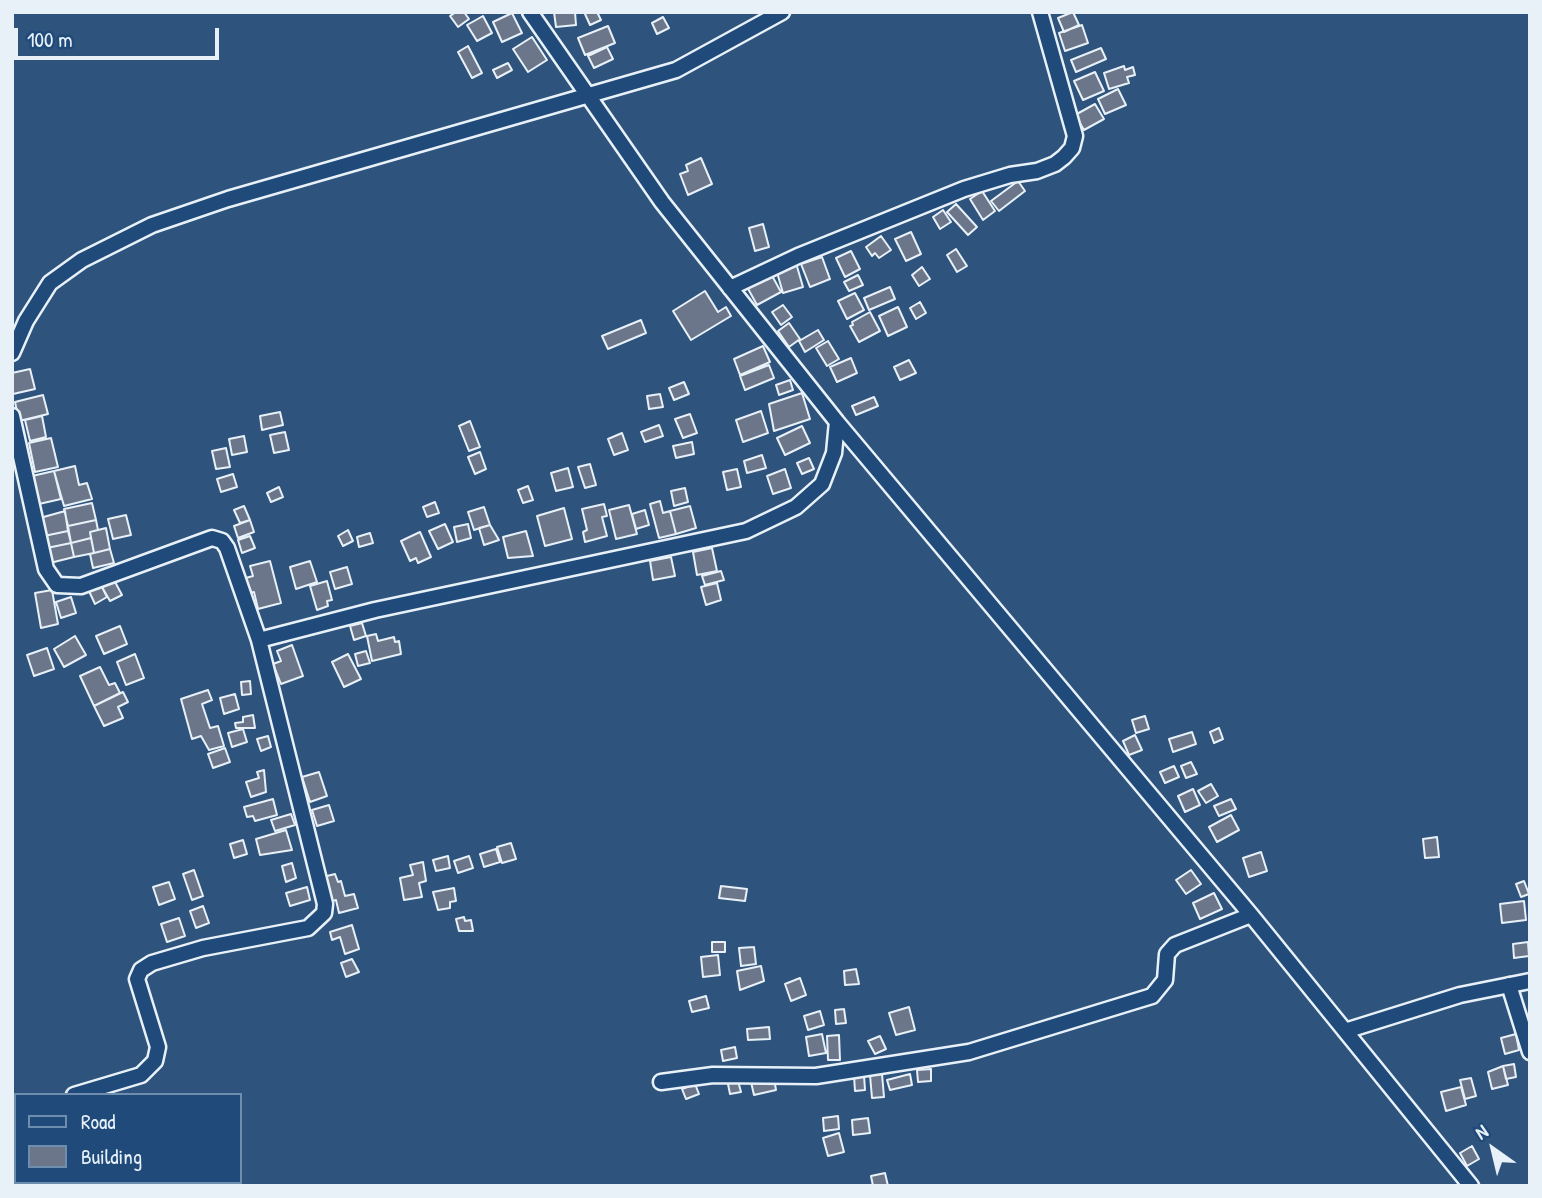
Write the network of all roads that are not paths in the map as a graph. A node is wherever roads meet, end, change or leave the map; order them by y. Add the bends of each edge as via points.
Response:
1 (530, 12) edge
2 (782, 12) edge
3 (1040, 12) edge
4 (586, 97) junction
5 (730, 288) junction
6 (12, 352) edge
7 (12, 416) edge
8 (837, 422) junction
9 (259, 640) junction
10 (1251, 915) junction
11 (1530, 981) edge
12 (1509, 985) junction
13 (1345, 1031) junction
14 (1530, 1052) edge
15 (661, 1082) dead end
16 (81, 1093) edge
17 (1471, 1186) edge

1 - 4 street
2 - 4 street via 676,70
3 - 5 street via 1075,136 1064,157 1037,171 964,189
4 - 5 street
4 - 6 street via 228,199 125,237 50,283
5 - 8 street
7 - 9 street via 46,569 57,585 81,586 212,538 227,548
8 - 9 street via 830,470 821,484 796,507 746,531 375,610
8 - 10 street
9 - 16 street via 319,874 324,913 308,928 203,948 141,970 137,979 158,1047 155,1061 141,1075
10 - 13 street
10 - 15 street via 1175,945 1167,954 1165,981 1152,996 969,1052 816,1076 713,1075
11 - 12 street
12 - 13 street via 1460,995
12 - 14 street
13 - 17 street

